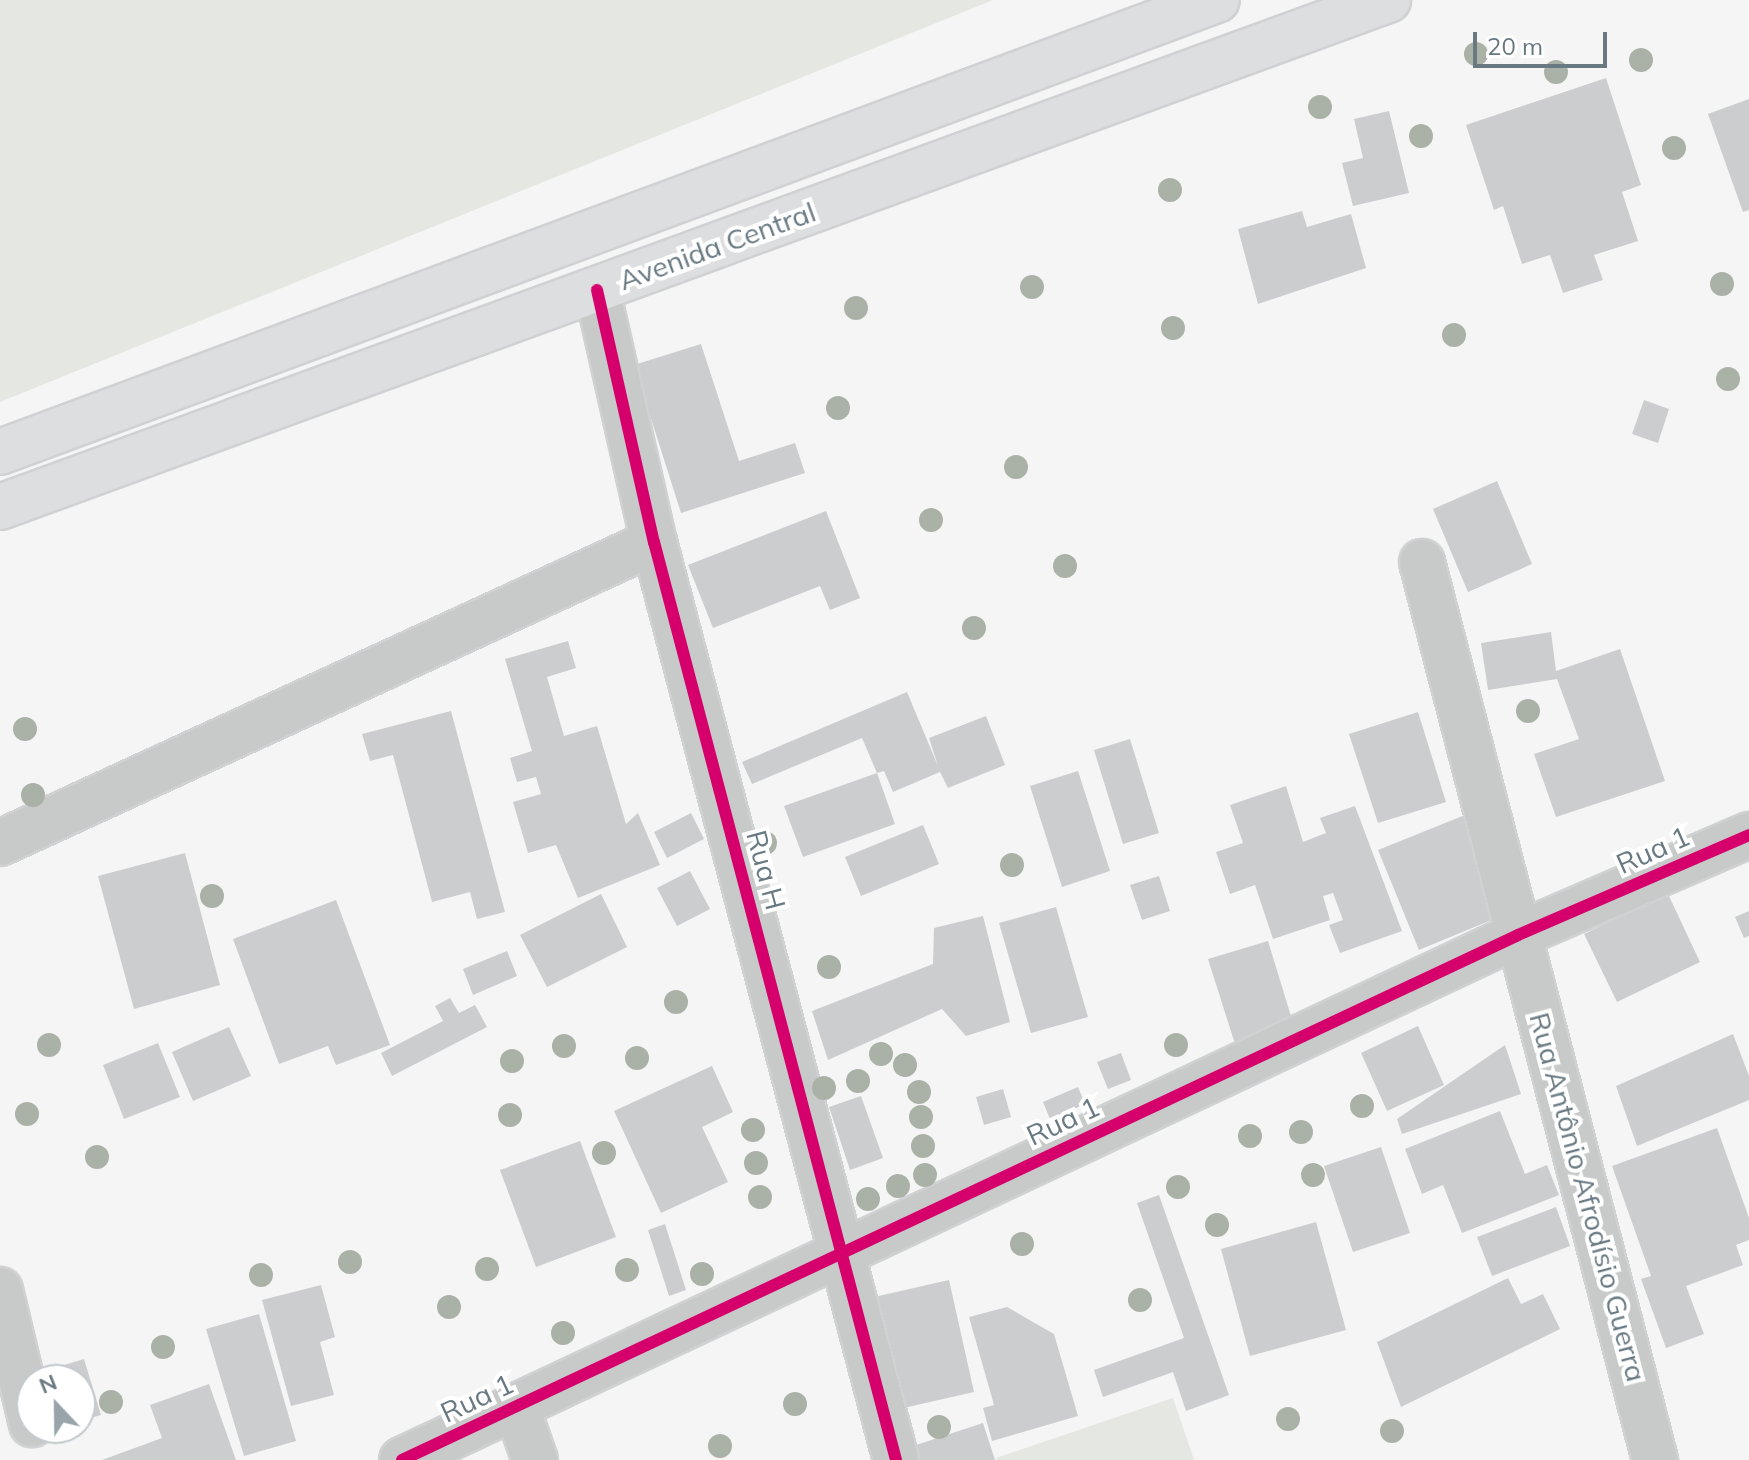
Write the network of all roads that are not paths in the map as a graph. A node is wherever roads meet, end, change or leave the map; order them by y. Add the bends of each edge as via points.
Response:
1 (1217, 0) edge
2 (1388, 0) edge
3 (597, 290) junction
4 (0, 452) edge
5 (0, 507) edge
6 (654, 542) junction
7 (1422, 562) dead end
8 (1749, 835) edge
9 (0, 843) edge
10 (1518, 935) junction
11 (843, 1250) junction
12 (0, 1290) edge
13 (17, 1364) edge
14 (516, 1406) junction
15 (402, 1460) edge
16 (535, 1460) edge
17 (896, 1460) edge
18 (1655, 1460) edge

1 - 4 main road, Avenida Central
2 - 3 main road, Avenida Central
3 - 5 main road, Avenida Central
3 - 6 street, Rua H
6 - 9 street
6 - 11 street, Rua H
7 - 10 street, Rua Antônio Afrodísio Guerra
8 - 10 street, Rua 1
10 - 11 street, Rua 1
10 - 18 street, Rua Antônio Afrodísio Guerra
11 - 14 street, Rua 1
11 - 17 street, Rua H
12 - 13 street
14 - 15 street, Rua 1
14 - 16 street

